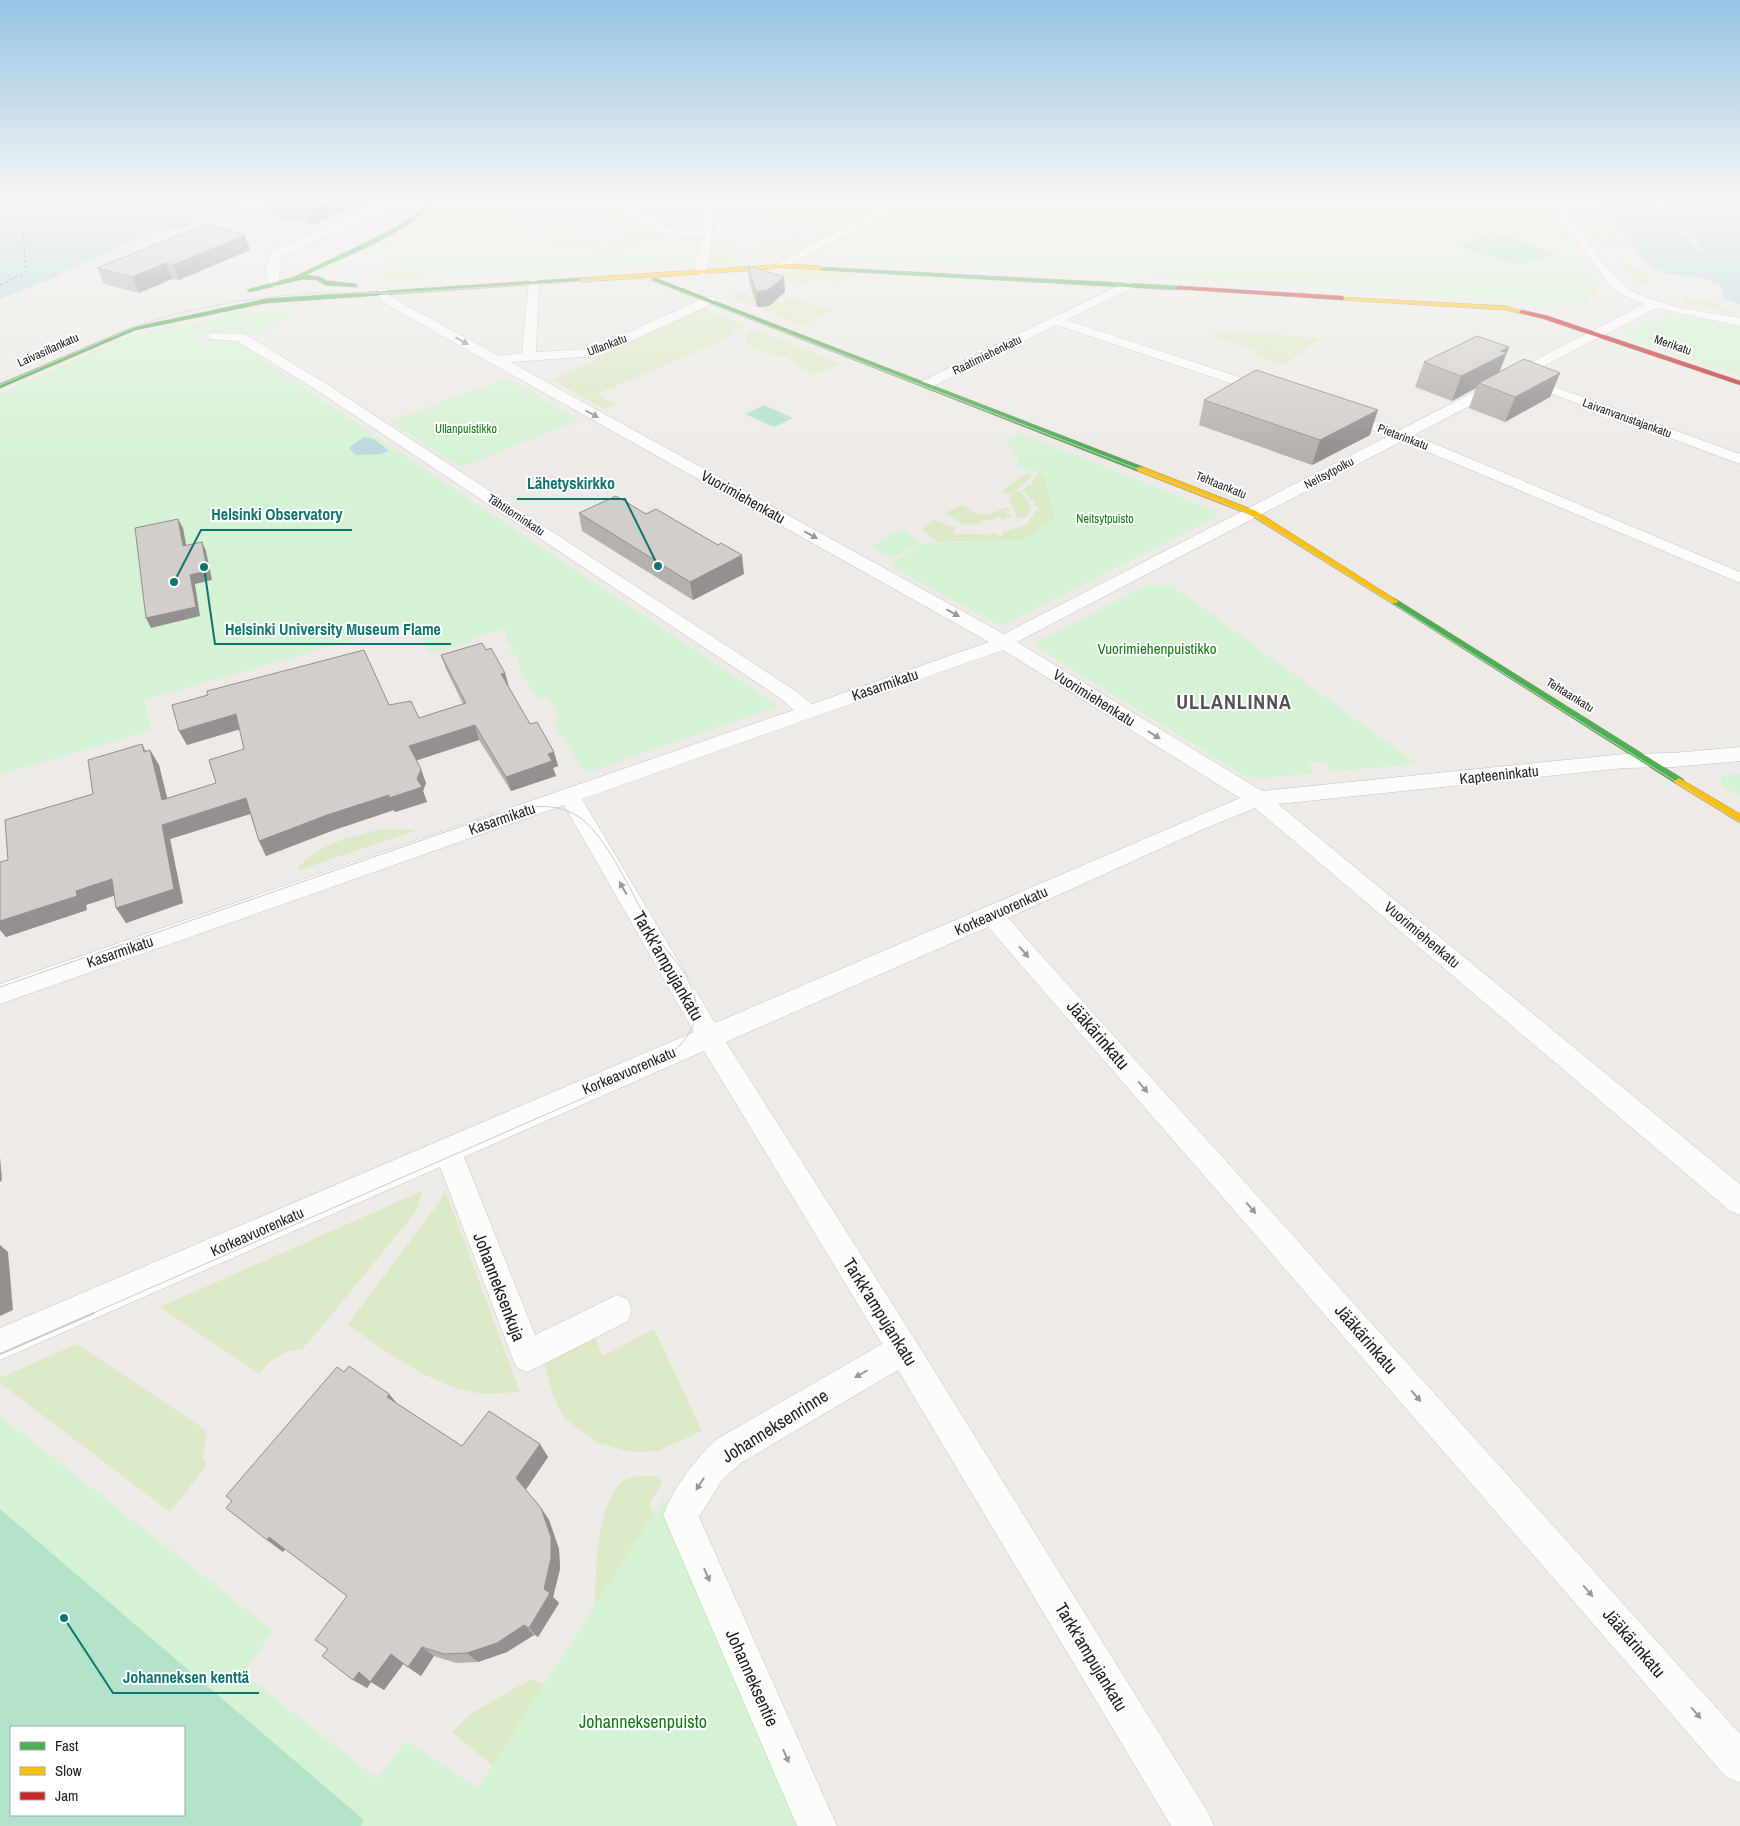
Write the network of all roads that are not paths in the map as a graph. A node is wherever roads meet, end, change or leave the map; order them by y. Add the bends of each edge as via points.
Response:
1 (275, 284) edge
2 (324, 284) edge
3 (346, 284) edge
4 (513, 284) edge
5 (533, 284) edge
6 (678, 284) edge
7 (709, 284) edge
8 (1115, 284) edge
9 (1615, 284) edge
10 (272, 285) junction
11 (1128, 285) junction
12 (383, 292) junction
13 (713, 292) junction
14 (236, 293) dead end
15 (288, 299) junction
16 (1654, 304) junction
17 (184, 305) dead end
18 (1056, 321) junction
19 (1740, 322) edge
20 (1596, 334) junction
21 (214, 336) dead end
22 (529, 357) junction
23 (498, 361) junction
24 (1514, 376) junction
25 (0, 380) edge
26 (1740, 383) edge
27 (927, 384) junction
28 (0, 386) edge
29 (1277, 394) edge
30 (1324, 410) edge
31 (1399, 435) junction
32 (1740, 460) edge
33 (1253, 513) junction
34 (1740, 578) edge
35 (1004, 642) junction
36 (809, 712) junction
37 (1740, 754) edge
38 (1649, 761) junction
39 (569, 796) junction
40 (1258, 799) junction
41 (1740, 819) edge
42 (992, 915) junction
43 (0, 994) edge
44 (709, 1036) junction
45 (446, 1150) junction
46 (1740, 1202) edge
47 (618, 1310) dead end
48 (0, 1344) edge
49 (903, 1349) junction
50 (687, 1530) joint
51 (1740, 1763) edge
52 (817, 1826) edge
53 (1194, 1826) edge

1 - 10 street, Laivasillankatu
2 - 15 street, Laivasillankatu via 325,288 320,292
3 - 12 street, Laivasillankatu
4 - 12 street, Laivasillankatu
5 - 22 street
6 - 13 street, Tehtaankatu
7 - 13 street
8 - 11 street, Laivasillankatu
9 - 16 street via 1629,294
10 - 14 street, Laivasillankatu
10 - 15 street via 267,290 268,294
11 - 18 street, Raatimiehenkatu
11 - 20 street, Merikatu via 1506,308 1536,314
12 - 15 street, Laivasillankatu via 365,296
12 -> 23 street, Vuorimiehenkatu via 386,299
13 - 22 street, Ullankatu via 593,353
13 - 27 street, Tehtaankatu
15 - 28 street, Laivasillankatu via 240,305 140,327
16 - 19 street
16 - 20 street, Neitsytpolku
17 - 25 street, Laivasillankatu
18 - 27 street, Raatimiehenkatu
18 - 29 street
20 - 24 street, Neitsytpolku
20 - 26 street, Merikatu
21 - 36 street, Tähtitorninkatu via 240,337 323,388 787,694
22 - 23 street, Ullankatu
23 -> 35 street, Vuorimiehenkatu
24 - 31 street, Neitsytpolku
24 - 32 street, Laivanvarustajankatu
27 - 33 street, Tehtaankatu
30 - 31 street, Pietarinkatu
31 - 33 street, Neitsytpolku
31 - 34 street, Pietarinkatu
33 - 35 street, Neitsytpolku
33 - 38 street, Tehtaankatu
35 - 36 street, Kasarmikatu
35 -> 40 street, Vuorimiehenkatu
36 - 39 street, Kasarmikatu
37 - 38 street, Kapteeninkatu
38 - 40 street, Kapteeninkatu
38 - 41 street, Tehtaankatu
39 - 43 street, Kasarmikatu
44 -> 39 street, Tarkk'ampujankatu
40 - 42 street, Korkeavuorenkatu
40 - 46 street, Vuorimiehenkatu
42 - 44 street, Korkeavuorenkatu
42 -> 51 street, Jääkärinkatu
44 - 45 street, Korkeavuorenkatu
44 - 49 street, Tarkk'ampujankatu
45 - 47 street, Johanneksenkuja via 526,1356
45 - 48 street, Korkeavuorenkatu
49 -> 50 street, Johanneksenrinne via 729,1451 710,1468 680,1514
49 - 53 street, Tarkk'ampujankatu
50 -> 52 street, Johanneksentie

